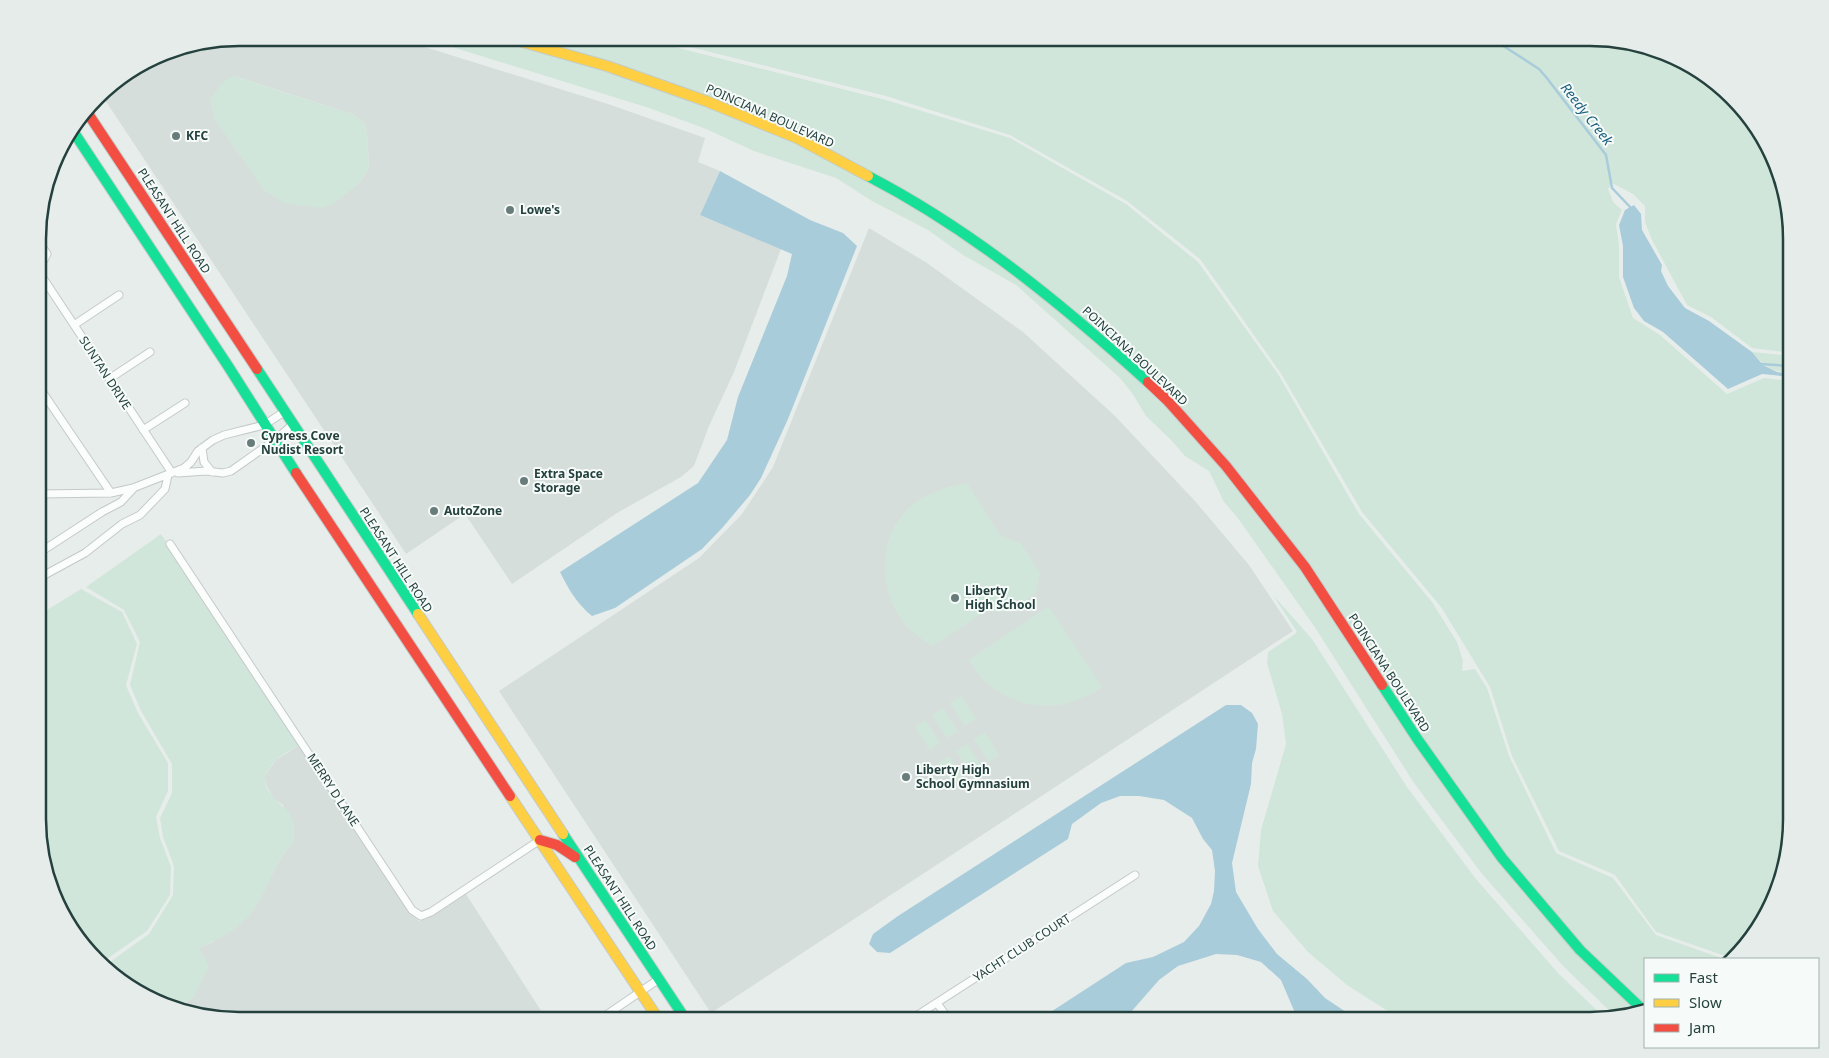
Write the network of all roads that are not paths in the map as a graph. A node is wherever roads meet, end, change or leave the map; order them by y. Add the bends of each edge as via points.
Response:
1 (537, 46) edge
2 (90, 117) edge
3 (77, 136) edge
4 (46, 281) edge
5 (119, 295) dead end
6 (74, 325) junction
7 (150, 352) dead end
8 (109, 379) junction
9 (46, 397) edge
10 (185, 403) dead end
11 (284, 412) junction
12 (264, 425) junction
13 (292, 425) junction
14 (142, 430) junction
15 (275, 440) junction
16 (202, 448) junction
17 (212, 472) junction
18 (170, 474) junction
19 (133, 488) junction
20 (111, 493) junction
21 (46, 494) edge
22 (170, 544) dead end
23 (46, 548) edge
24 (46, 574) edge
25 (540, 840) junction
26 (580, 860) junction
27 (1135, 875) dead end
28 (659, 979) junction
29 (640, 991) junction
30 (938, 1002) junction
31 (1638, 1005) edge
32 (610, 1012) edge
33 (654, 1012) edge
34 (681, 1012) edge
35 (922, 1012) edge
36 (944, 1012) edge

1 - 31 main road, POINCIANA BOULEVARD via 706,101 805,143 901,192 1011,266 1089,329 1167,400 1226,466 1305,567 1418,740 1502,858 1580,950
2 - 11 main road, PLEASANT HILL ROAD
3 - 12 main road
4 - 6 street, SUNTAN DRIVE
5 - 6 street
6 - 8 street, SUNTAN DRIVE
7 - 8 street
8 - 14 street, SUNTAN DRIVE
9 - 20 street
10 - 14 street
11 - 12 street
11 - 13 main road, PLEASANT HILL ROAD
12 - 15 main road
12 - 16 street via 213,440
13 - 15 street
13 - 26 main road, PLEASANT HILL ROAD
14 - 18 street, SUNTAN DRIVE
15 - 17 street via 231,471
15 - 25 main road
16 - 17 street via 204,462
16 - 18 street via 192,462
17 - 18 street
18 - 19 street
18 - 24 street via 165,489 140,515 122,524 85,553
19 - 20 street
19 - 23 street via 122,502
20 - 21 street
22 - 25 street, MERRY D LANE via 412,910 421,916 431,912
25 - 26 main road via 557,845
25 - 29 main road
26 - 28 main road, PLEASANT HILL ROAD
27 - 30 street, YACHT CLUB COURT
28 - 29 street
28 - 34 main road, PLEASANT HILL ROAD
29 - 32 street
29 - 33 main road
30 - 35 street, YACHT CLUB COURT
30 - 36 street

